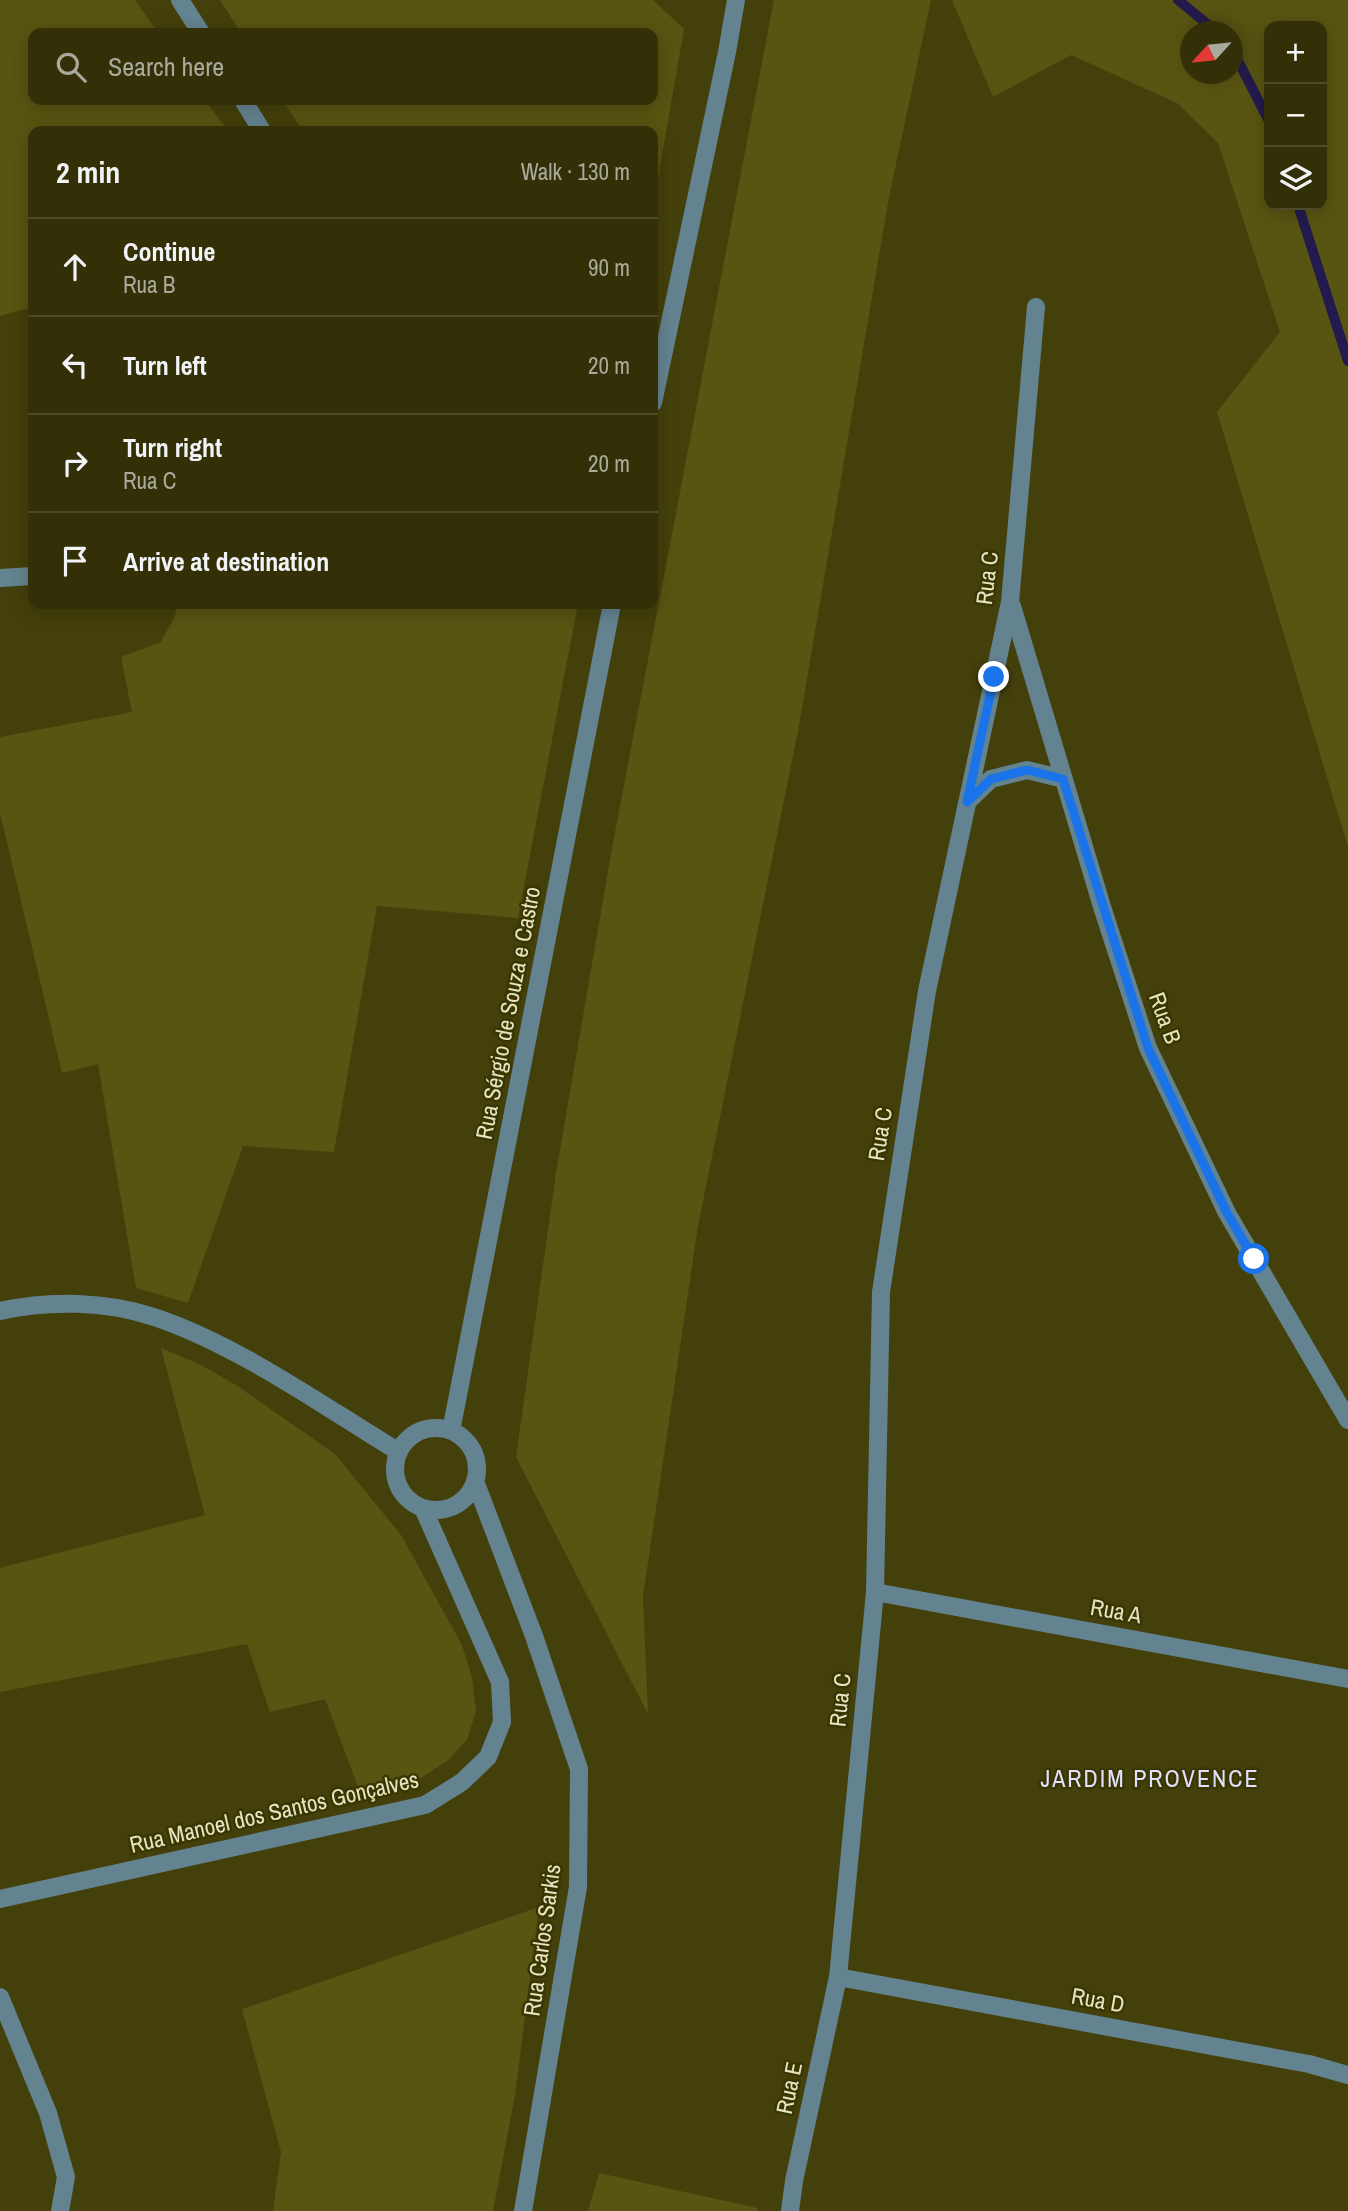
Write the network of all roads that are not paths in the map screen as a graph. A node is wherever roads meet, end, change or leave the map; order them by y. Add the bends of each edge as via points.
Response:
1 (180, 0) edge
2 (736, 0) edge
3 (198, 28) edge
4 (246, 105) edge
5 (259, 126) edge
6 (1036, 306) dead end
7 (658, 379) edge
8 (28, 576) edge
9 (0, 578) edge
10 (1010, 602) junction
11 (611, 609) edge
12 (1063, 779) junction
13 (967, 802) junction
14 (0, 1311) edge
15 (1348, 1420) edge
16 (451, 1431) junction
17 (399, 1452) junction
18 (475, 1481) junction
19 (423, 1508) junction
20 (875, 1592) junction
21 (1348, 1679) edge
22 (0, 1899) edge
23 (838, 1977) junction
24 (0, 1997) edge
25 (1348, 2075) edge
26 (60, 2211) edge
27 (523, 2211) edge
28 (790, 2211) edge

1 - 3 street
2 - 7 street
4 - 5 street
6 - 10 street, Rua C
8 - 9 street
10 - 12 street, Rua B
10 - 13 street, Rua C
11 - 16 street, Rua Sérgio de Souza e Castro
12 - 13 street via 1027,770 991,779
12 - 15 street, Rua B via 1148,1048 1227,1213
13 - 20 street, Rua C via 927,991 881,1292
14 - 17 street via 91,1304 153,1317 227,1348
16 - 17 street via 418,1432
16 - 18 street via 469,1446
17 - 19 street via 395,1465 401,1492
18 - 19 street via 469,1493 449,1508
18 - 27 street, Rua Carlos Sarkis via 579,1769 578,1887
19 - 22 street, Rua Manoel dos Santos Gonçalves via 500,1682 502,1723 488,1757 462,1782 425,1805
20 - 21 street, Rua A
20 - 23 street, Rua C
23 - 25 street, Rua D via 1296,2061
23 - 28 street, Rua E
24 - 26 street via 59,2151 66,2177

